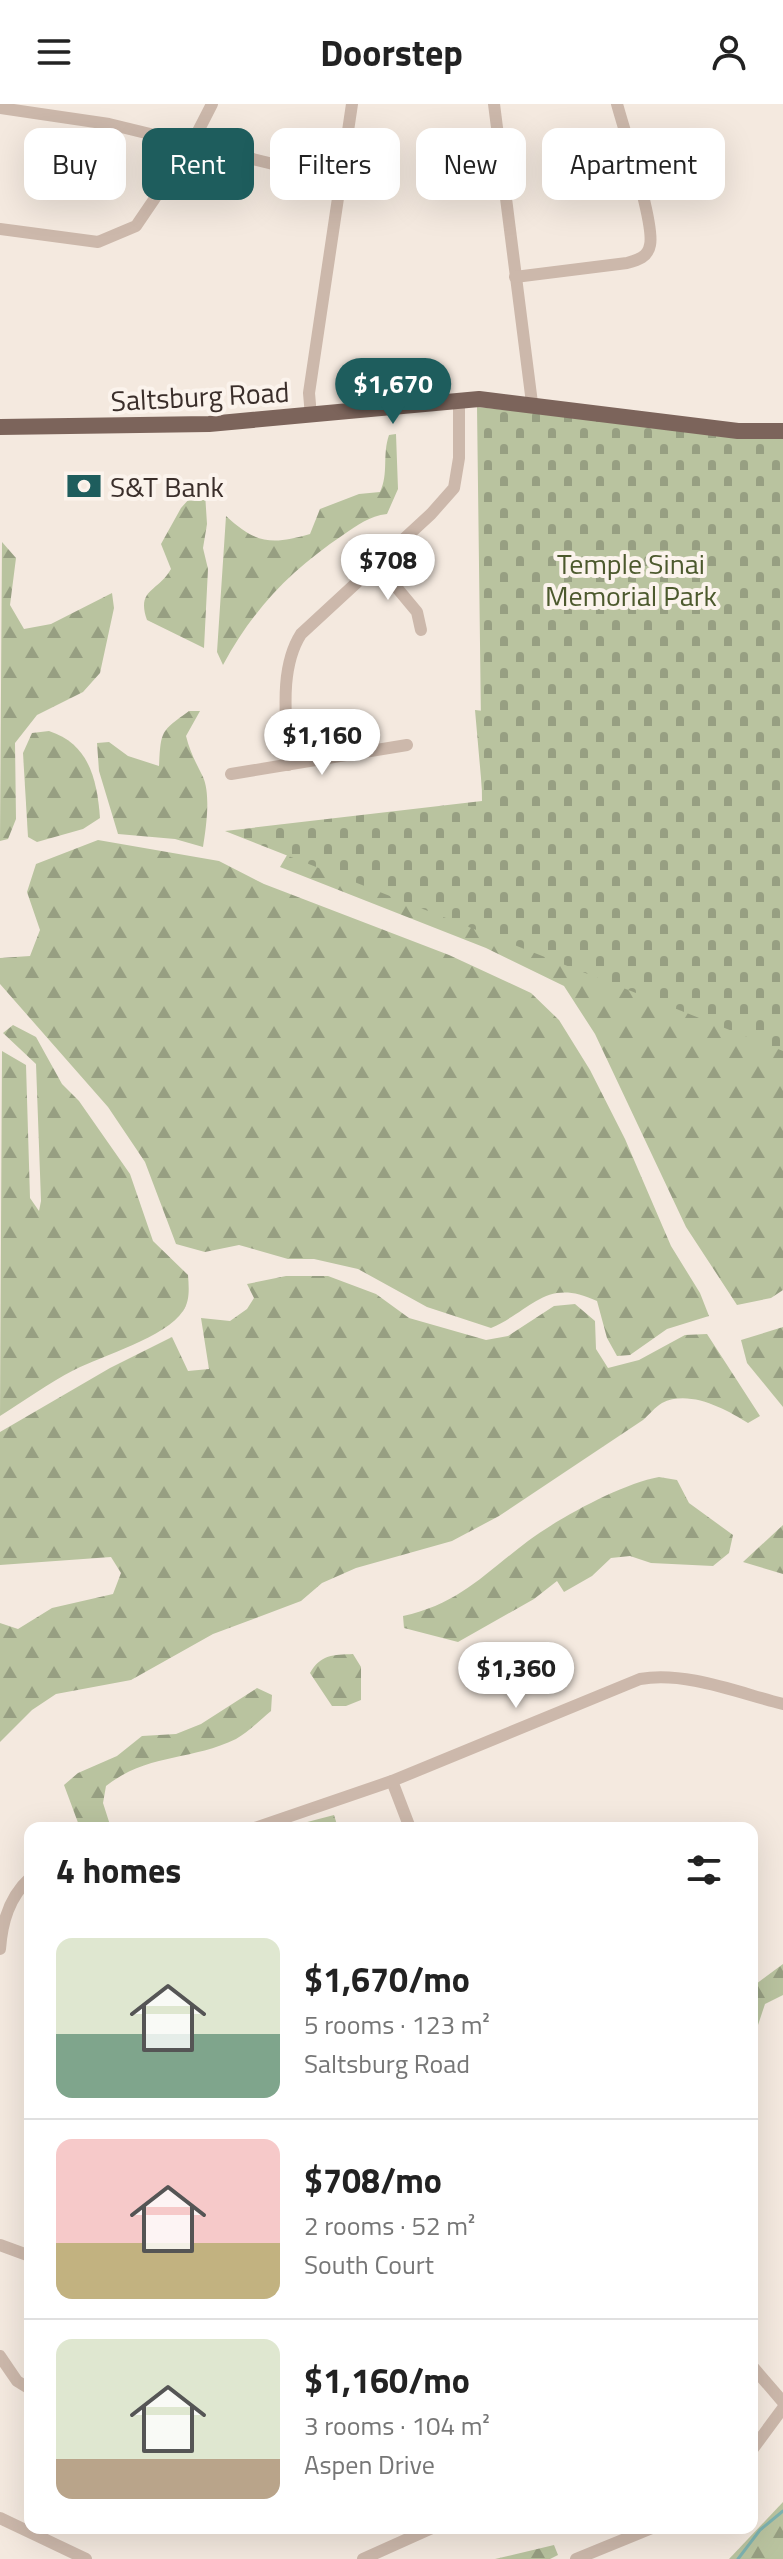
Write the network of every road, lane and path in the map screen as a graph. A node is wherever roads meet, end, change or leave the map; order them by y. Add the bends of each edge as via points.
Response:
1 (212, 104) edge
2 (352, 104) edge
3 (494, 104) edge
4 (617, 104) edge
5 (0, 108) edge
6 (200, 128) edge
7 (348, 128) edge
8 (142, 132) edge
9 (156, 200) edge
10 (336, 200) edge
11 (0, 229) edge
12 (515, 277) junction
13 (459, 400) junction
14 (532, 403) junction
15 (311, 416) junction
16 (0, 427) edge
17 (783, 431) edge
18 (377, 564) junction
19 (421, 630) dead end
20 (407, 745) dead end
21 (288, 765) junction
22 (231, 774) dead end
23 (783, 1704) edge
24 (392, 1781) junction
25 (272, 1822) edge
26 (408, 1822) edge
27 (24, 1884) edge
28 (0, 1949) edge
29 (0, 2245) edge
30 (24, 2254) edge
31 (0, 2356) edge
32 (758, 2374) edge
33 (24, 2385) edge
34 (783, 2405) edge
35 (758, 2441) edge
36 (0, 2518) edge
37 (24, 2529) edge
38 (34, 2534) edge
39 (404, 2534) edge
40 (637, 2534) edge
41 (86, 2559) edge
42 (363, 2559) edge
43 (576, 2559) edge

1 - 6 street
2 - 7 street
3 - 12 street
4 - 12 street via 650,228 649,250 627,263
5 - 8 street
9 - 11 street via 136,226 105,240 84,242
10 - 15 street via 309,393
12 - 14 street
13 - 14 main road, Saltsburg Road
13 - 15 main road, Saltsburg Road
13 - 18 street via 454,488
14 - 17 main road, Saltsburg Road via 738,431
15 - 16 main road, Saltsburg Road
18 - 19 street via 417,612
18 - 21 street via 293,646 288,666
20 - 21 street
21 - 22 street
23 - 24 street via 684,1680 640,1679
24 - 25 street
24 - 26 street
27 - 28 street via 2,1924
29 - 30 street
31 - 33 street
32 - 34 street
34 - 35 street
36 - 37 street
38 - 41 street
39 - 42 street
40 - 43 street

